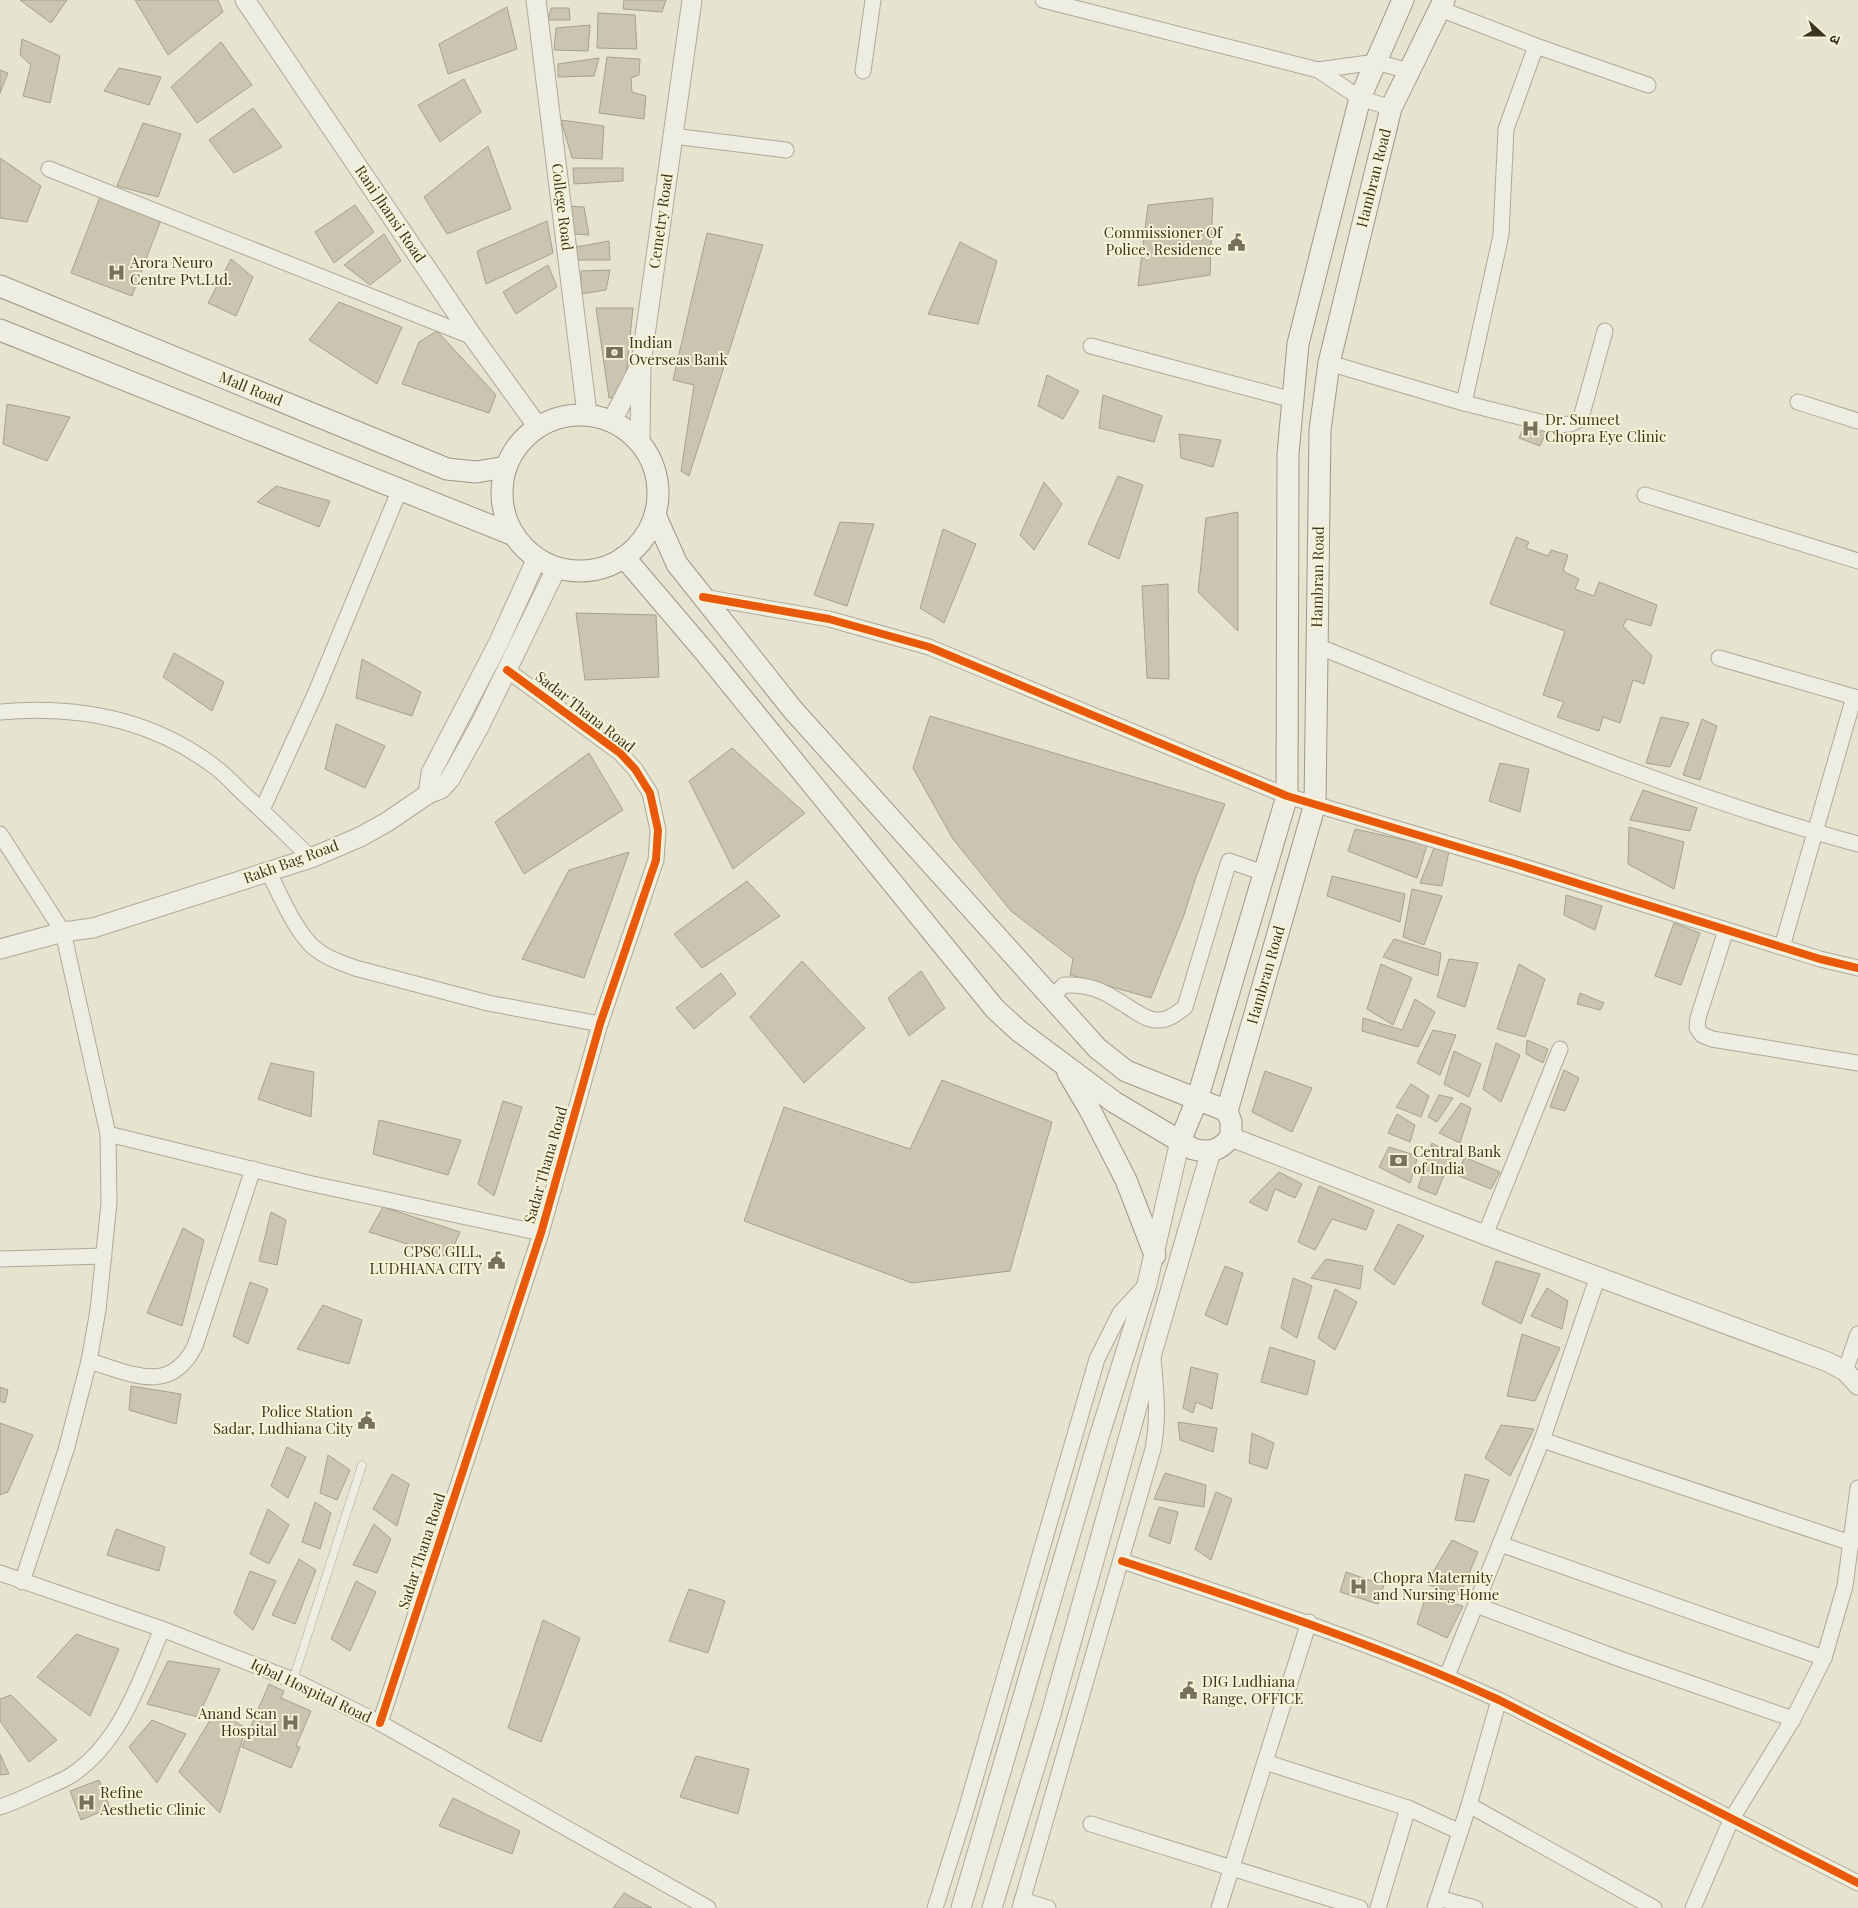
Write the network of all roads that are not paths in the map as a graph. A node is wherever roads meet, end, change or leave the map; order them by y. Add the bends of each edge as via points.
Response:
1 (246, 0) edge
2 (536, 0) edge
3 (692, 0) edge
4 (873, 0) edge
5 (1043, 0) edge
6 (1403, 0) edge
7 (1442, 4) edge
8 (1536, 46) junction
9 (1376, 62) junction
10 (1318, 70) junction
11 (863, 71) dead end
12 (1410, 71) junction
13 (1648, 85) dead end
14 (1360, 98) junction
15 (1391, 108) junction
16 (673, 136) junction
17 (786, 150) dead end
18 (50, 169) dead end
19 (0, 286) edge
20 (0, 330) edge
21 (1606, 331) dead end
22 (473, 337) junction
23 (1091, 346) dead end
24 (1329, 363) junction
25 (641, 364) junction
26 (1293, 400) junction
27 (1798, 402) dead end
28 (1464, 403) junction
29 (587, 414) junction
30 (612, 420) junction
31 (1858, 421) edge
32 (538, 427) junction
33 (640, 442) junction
34 (506, 466) junction
35 (400, 489) junction
36 (1645, 495) dead end
37 (655, 515) junction
38 (514, 535) junction
39 (624, 557) junction
40 (537, 558) junction
41 (1858, 561) edge
42 (556, 567) junction
43 (703, 597) junction
44 (1317, 646) junction
45 (1719, 658) dead end
46 (507, 670) junction
47 (1856, 698) edge
48 (0, 712) edge
49 (428, 794) junction
50 (1287, 796) junction
51 (1315, 804) junction
52 (262, 810) junction
53 (1815, 832) junction
54 (0, 834) edge
55 (1858, 844) edge
56 (312, 858) junction
57 (268, 872) junction
58 (1264, 873) junction
59 (1726, 930) junction
60 (63, 932) junction
61 (1782, 947) junction
62 (0, 949) edge
63 (1858, 968) edge
64 (1051, 998) junction
65 (600, 1024) junction
66 (1560, 1049) dead end
67 (1858, 1062) edge
68 (1062, 1063) junction
69 (1197, 1100) junction
70 (1227, 1111) junction
71 (108, 1134) junction
72 (1231, 1137) junction
73 (1180, 1141) junction
74 (1211, 1151) junction
75 (253, 1169) junction
76 (541, 1233) junction
77 (1485, 1235) junction
78 (1155, 1255) junction
79 (104, 1256) junction
80 (0, 1259) edge
81 (1598, 1276) junction
82 (1147, 1284) junction
83 (1858, 1334) edge
84 (1153, 1350) junction
85 (89, 1361) junction
86 (1845, 1371) junction
87 (1858, 1385) edge
88 (1542, 1440) junction
89 (362, 1465) dead end
90 (1858, 1488) edge
91 (1851, 1543) junction
92 (1500, 1544) junction
93 (1122, 1561) junction
94 (0, 1573) edge
95 (22, 1582) junction
96 (1476, 1605) junction
97 (1309, 1622) junction
98 (162, 1629) junction
99 (1824, 1658) junction
100 (1447, 1676) junction
101 (293, 1680) junction
102 (1499, 1700) junction
103 (1793, 1719) junction
104 (380, 1723) junction
105 (1264, 1762) junction
106 (1469, 1805) junction
107 (0, 1807) edge
108 (1408, 1808) junction
109 (1731, 1820) junction
110 (1091, 1824) dead end
111 (1460, 1832) junction
112 (1232, 1869) junction
113 (1858, 1883) edge
114 (1437, 1903) edge
115 (1021, 1904) edge
116 (708, 1908) edge
117 (934, 1908) edge
118 (961, 1908) edge
119 (992, 1908) edge
120 (1048, 1908) edge
121 (1219, 1908) edge
122 (1360, 1908) edge
123 (1378, 1908) edge
124 (1475, 1908) edge
125 (1654, 1908) edge
126 (1693, 1908) edge

1 - 22 street, Rani Jhansi Road
2 - 29 street, College Road
3 - 16 street, Cemetry Road
4 - 11 street
5 - 10 street
6 - 9 main road, Hambran Road
7 - 8 street
7 - 12 main road, Hambran Road
8 - 13 street
8 - 28 street via 1506,129 1501,235
9 - 10 street
9 - 12 street
9 - 14 main road, Hambran Road
10 - 14 street
12 - 15 main road, Hambran Road
14 - 15 street
14 - 26 main road, Hambran Road via 1298,344
15 - 24 main road, Hambran Road
16 - 17 street
16 - 25 street, Cemetry Road
18 - 22 street
19 - 34 main road, Mall Road via 447,469 476,472
20 - 35 main road
21 - 28 street via 1579,420 1570,424 1552,424
22 - 32 street, Rani Jhansi Road
23 - 26 street
24 - 28 street
24 - 44 main road, Hambran Road via 1320,430
25 - 30 street
25 - 33 street, Cemetry Road
26 - 50 main road, Hambran Road via 1288,454
27 - 31 street
29 - 30 main road
29 - 32 main road via 562,416
30 - 33 main road
32 - 34 main road via 518,444
33 - 37 main road via 655,473 658,489
34 - 38 main road via 502,490 504,513
35 - 38 main road
35 - 52 street via 316,692
36 - 41 street
37 - 39 main road via 644,539
37 - 43 main road via 677,564
38 - 40 main road
39 - 42 main road via 600,569 574,571
39 - 68 main road via 995,1008 1018,1031
40 - 42 main road
40 - 49 street via 498,644 432,773
42 - 46 street, Rakh Bag Road
43 - 50 street via 829,620 929,647
43 - 64 main road via 793,710
44 - 51 main road, Hambran Road
44 - 53 street via 1641,774
45 - 47 street
46 - 49 street, Rakh Bag Road via 450,780 441,789
46 - 65 street, Sadar Thana Road via 620,753 635,768 650,793 658,830 656,860
47 - 53 street
48 - 52 street via 67,710 112,718 153,732 183,745 216,767
49 - 56 street, Rakh Bag Road via 360,837
50 - 51 street
50 - 58 main road, Hambran Road
51 - 59 street
51 - 70 main road, Hambran Road
52 - 56 street
53 - 55 street
53 - 61 street
54 - 60 street
56 - 57 street, Rakh Bag Road
57 - 60 street, Rakh Bag Road via 93,928
57 - 65 street via 302,934 316,950 334,960 488,1003
58 - 64 street via 1229,861 1185,1007 1170,1017 1157,1020 1141,1015 1097,989 1082,985 1064,985
58 - 69 main road, Hambran Road
59 - 61 street
59 - 67 street via 1698,1018 1697,1028 1702,1035 1748,1046
60 - 62 street, Rakh Bag Road
60 - 71 street
61 - 63 street
64 - 69 main road via 1097,1048 1126,1071
65 - 76 street, Sadar Thana Road
66 - 77 street
68 - 73 main road via 1114,1102
68 - 78 main road via 1126,1180
69 - 70 main road
69 - 73 main road, Hambran Road
70 - 72 main road, Hambran Road
71 - 75 street
71 - 79 street via 109,1203
72 - 74 main road via 1223,1147
72 - 77 street
73 - 74 main road via 1194,1149
73 - 78 street
74 - 84 street
75 - 76 street
75 - 85 street via 195,1346 184,1364 165,1377 154,1377
76 - 104 street, Sadar Thana Road
77 - 81 street
78 - 82 street
79 - 80 street
79 - 85 street
81 - 86 street
81 - 88 street
82 - 117 street via 1120,1313 1097,1359 965,1813
82 - 118 street
83 - 86 street
84 - 93 street via 1158,1426
84 - 119 street via 1051,1714
85 - 95 street via 66,1450
86 - 87 street
88 - 91 street
88 - 92 street
89 - 101 lane
90 - 91 street
91 - 99 street via 1845,1586
92 - 96 street
92 - 99 street
93 - 97 street
93 - 115 street
94 - 95 street, Iqbal Hospital Road
95 - 98 street, Iqbal Hospital Road
96 - 100 street
96 - 103 street
97 - 100 street
97 - 105 street
98 - 101 street, Iqbal Hospital Road
98 - 107 street via 134,1694 109,1739 70,1776
99 - 103 street
100 - 102 street
101 - 104 street, Iqbal Hospital Road
102 - 106 street
102 - 109 street
103 - 109 street
104 - 116 street, Iqbal Hospital Road
105 - 108 street
105 - 112 street
106 - 111 street
106 - 125 street
108 - 111 street
108 - 123 street
109 - 113 street
109 - 126 street
110 - 112 street
111 - 114 street
112 - 121 street
112 - 122 street
114 - 124 street
115 - 120 street

